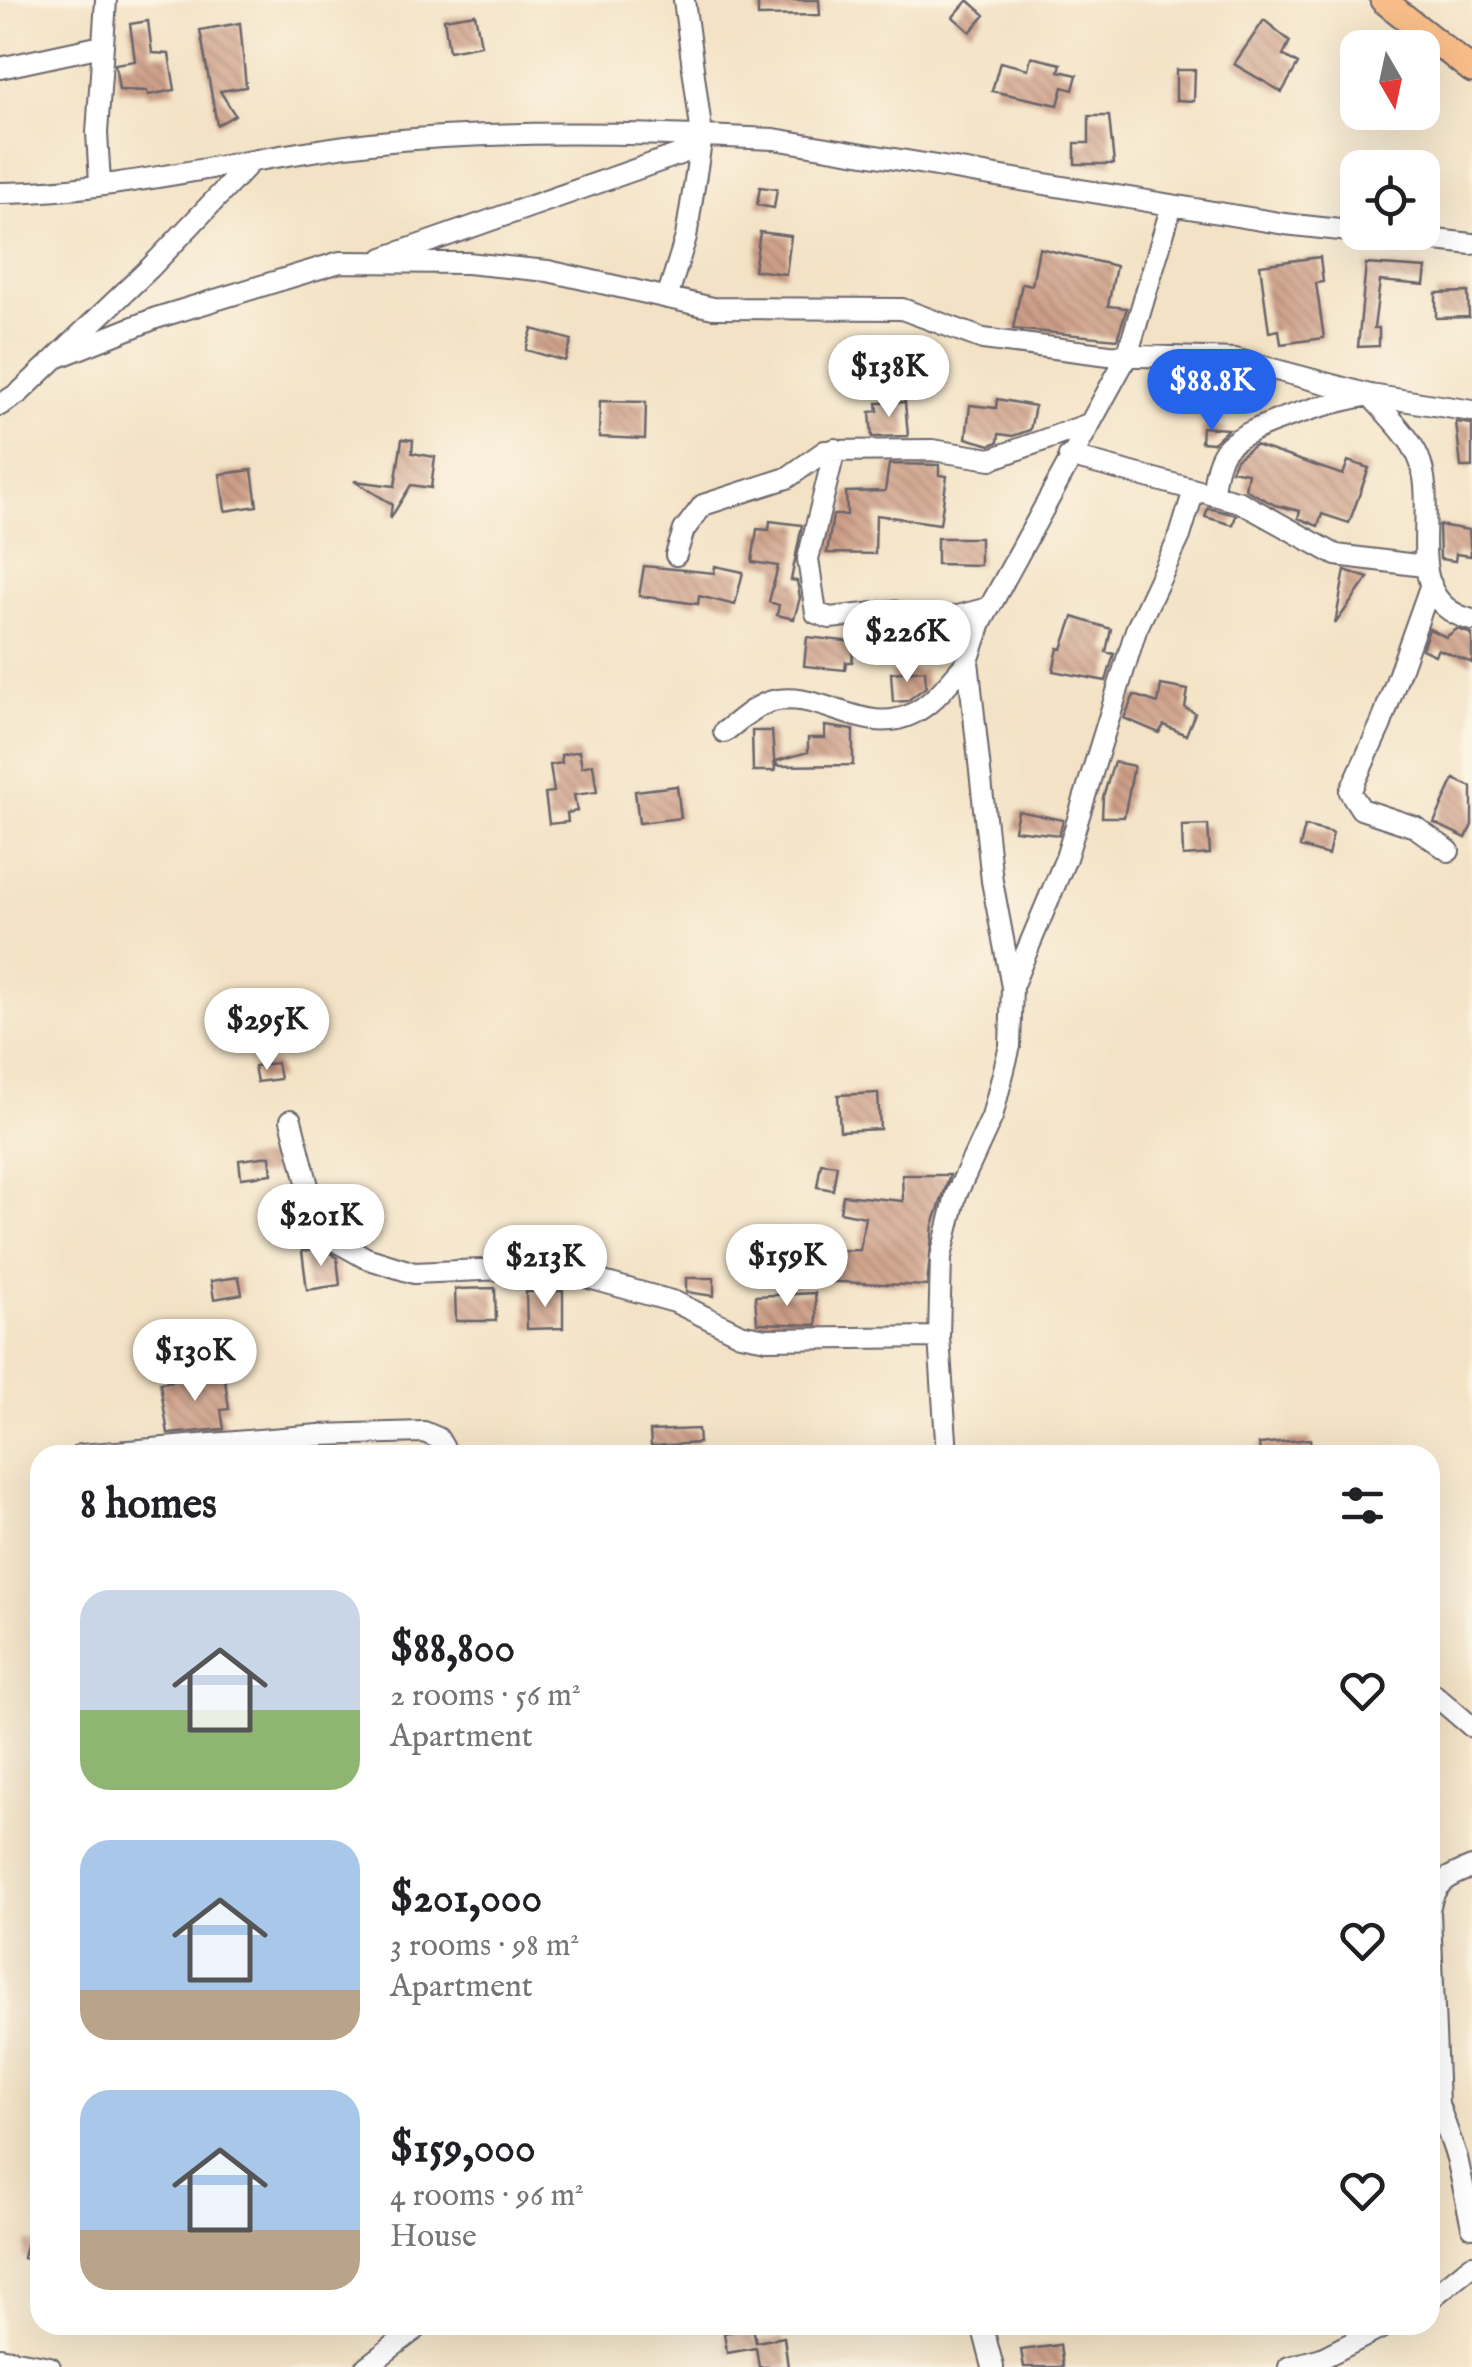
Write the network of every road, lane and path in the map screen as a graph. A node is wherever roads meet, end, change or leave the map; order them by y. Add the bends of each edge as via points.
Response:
1 (106, 0) edge
2 (684, 0) edge
3 (1383, 0) edge
4 (102, 46) junction
5 (0, 68) edge
6 (1472, 70) edge
7 (700, 142) junction
8 (249, 164) junction
9 (100, 183) junction
10 (0, 193) edge
11 (1172, 205) junction
12 (1340, 229) edge
13 (1440, 241) edge
14 (1472, 244) edge
15 (374, 262) junction
16 (667, 298) junction
17 (1127, 356) junction
18 (56, 358) junction
19 (1370, 394) junction
20 (0, 405) edge
21 (1472, 411) edge
22 (1086, 425) junction
23 (835, 449) junction
24 (1069, 456) junction
25 (1204, 492) junction
26 (676, 554) dead end
27 (1428, 575) junction
28 (988, 608) junction
29 (1472, 620) edge
30 (968, 661) junction
31 (724, 732) dead end
32 (1449, 851) dead end
33 (1012, 988) junction
34 (291, 1120) dead end
35 (940, 1337) junction
36 (224, 1445) edge
37 (442, 1445) edge
38 (946, 1445) edge
39 (1440, 1699) edge
40 (1472, 1727) edge
41 (1472, 1867) edge
42 (1440, 1884) edge
43 (1440, 2110) edge
44 (1472, 2227) edge
45 (1472, 2265) edge
46 (1440, 2292) edge
47 (408, 2335) edge
48 (985, 2335) edge
49 (1367, 2335) edge
50 (0, 2358) edge
51 (50, 2367) edge
52 (366, 2367) edge
53 (993, 2367) edge
54 (1289, 2367) edge

1 - 4 street
2 - 7 street
3 - 6 main road
4 - 5 street
4 - 9 street
7 - 8 street via 453,136
7 - 11 street via 774,139
7 - 15 street
7 - 16 street via 692,210
8 - 9 street
8 - 18 street
9 - 10 street
11 - 12 street
11 - 17 street
13 - 14 street
15 - 16 street via 516,266
15 - 18 street via 292,274
16 - 17 street via 713,308 902,309 983,339
17 - 19 street via 1234,359
17 - 22 street
18 - 20 street
19 - 21 street
19 - 25 street via 1320,404 1233,443
19 - 27 street via 1418,456
22 - 23 street via 991,459 932,450
22 - 24 street
23 - 26 street via 788,478 704,505
23 - 28 street via 808,559 816,612 830,618 893,611 935,622
24 - 25 street
24 - 28 street
25 - 27 street via 1260,511 1336,555
25 - 33 street via 1136,630 1066,858
27 - 29 street via 1446,609
27 - 32 street via 1382,724 1350,799 1415,827
28 - 30 street
30 - 31 street via 922,708 896,720 856,719 785,700 758,708
30 - 33 street via 992,880
33 - 35 street via 1010,1046 992,1117 946,1234
34 - 35 street via 317,1221 339,1244 399,1271 528,1268 582,1276 675,1302 740,1334 766,1339
35 - 38 street
36 - 37 street via 410,1432
39 - 40 street
41 - 42 street
43 - 44 street
45 - 46 street
47 - 52 street
48 - 53 street
49 - 54 street
50 - 51 street

